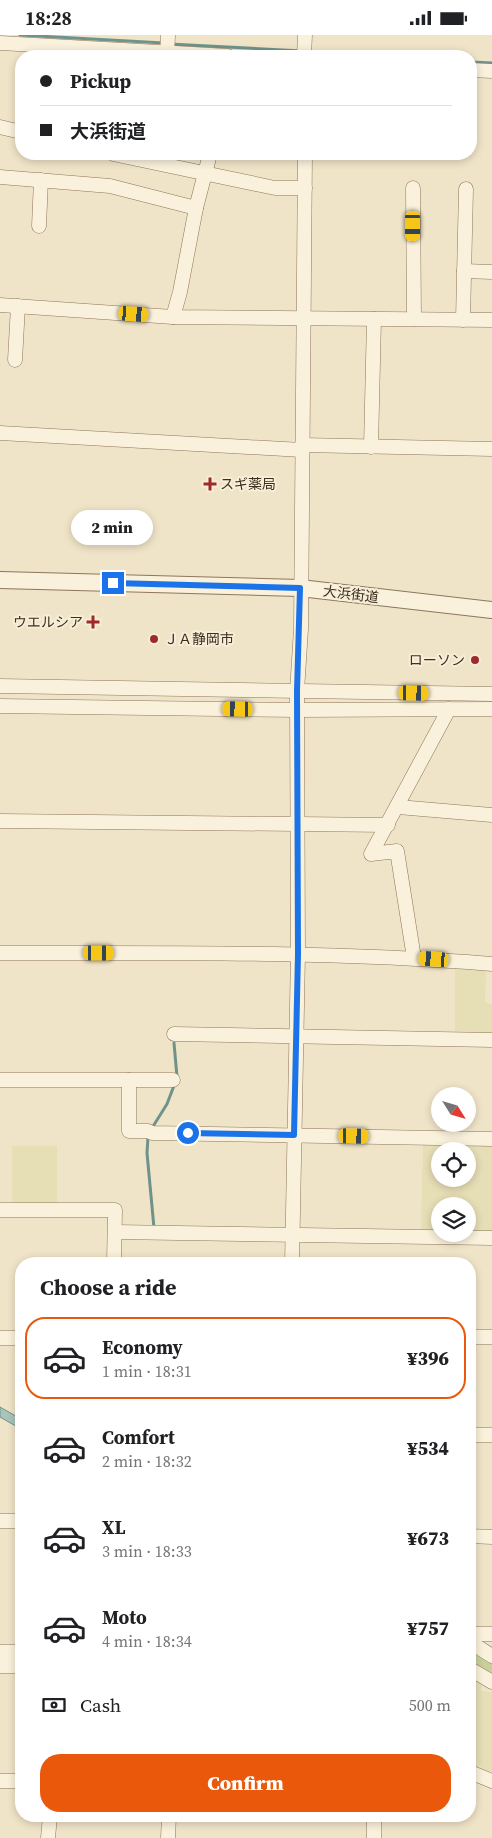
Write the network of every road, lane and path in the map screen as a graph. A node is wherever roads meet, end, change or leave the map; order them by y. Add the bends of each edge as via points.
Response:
1 (0, 43) edge
2 (168, 46) edge
3 (191, 50) edge
4 (477, 70) edge
5 (492, 71) edge
6 (0, 127) edge
7 (15, 131) edge
8 (141, 160) edge
9 (208, 160) edge
10 (304, 160) edge
11 (205, 174) junction
12 (0, 177) edge
13 (41, 180) junction
14 (305, 188) junction
15 (413, 188) dead end
16 (466, 189) dead end
17 (196, 208) junction
18 (38, 226) dead end
19 (464, 271) junction
20 (492, 272) edge
21 (0, 305) edge
22 (18, 306) junction
23 (173, 317) junction
24 (303, 317) junction
25 (374, 319) junction
26 (414, 319) junction
27 (463, 320) junction
28 (492, 320) edge
29 (15, 360) dead end
30 (0, 433) edge
31 (370, 447) junction
32 (302, 448) junction
33 (492, 449) edge
34 (0, 580) edge
35 (300, 588) junction
36 (492, 610) edge
37 (0, 686) edge
38 (297, 691) junction
39 (492, 694) edge
40 (0, 706) edge
41 (449, 709) junction
42 (492, 709) edge
43 (298, 710) junction
44 (398, 807) junction
45 (492, 815) edge
46 (0, 821) edge
47 (298, 824) junction
48 (388, 825) junction
49 (0, 953) edge
50 (298, 954) junction
51 (414, 958) junction
52 (492, 964) edge
53 (174, 1035) dead end
54 (296, 1036) junction
55 (492, 1040) edge
56 (0, 1080) edge
57 (129, 1080) junction
58 (173, 1080) dead end
59 (294, 1135) junction
60 (492, 1139) edge
61 (0, 1210) edge
62 (115, 1232) junction
63 (292, 1235) junction
64 (492, 1239) edge
65 (114, 1257) edge
66 (292, 1257) edge
67 (476, 1337) edge
68 (492, 1337) edge
69 (0, 1338) edge
70 (15, 1338) edge
71 (476, 1435) edge
72 (492, 1435) edge
73 (0, 1521) edge
74 (15, 1521) edge
75 (476, 1536) edge
76 (492, 1537) edge
77 (476, 1634) edge
78 (492, 1634) edge
79 (476, 1647) edge
80 (0, 1652) edge
81 (15, 1652) edge
82 (492, 1656) edge
83 (0, 1666) edge
84 (15, 1666) edge
85 (476, 1673) edge
86 (492, 1682) edge
87 (476, 1774) edge
88 (0, 1781) edge
89 (15, 1781) edge
90 (492, 1781) edge
91 (49, 1822) edge
92 (169, 1822) edge
93 (374, 1822) edge
94 (48, 1838) edge
95 (168, 1838) edge
96 (374, 1838) edge

1 - 2 street
2 - 3 street
4 - 5 street
6 - 7 street
8 - 11 street
9 - 11 street
10 - 14 street
11 - 14 street via 274,188
11 - 17 street
12 - 13 street
13 - 17 street via 110,186
13 - 18 street
14 - 24 street
15 - 26 street
16 - 19 street
17 - 23 street
19 - 20 street
19 - 27 street
21 - 22 street
22 - 23 street
22 - 29 street
23 - 24 street
24 - 25 street
24 - 32 street
25 - 26 street
25 - 31 street
26 - 27 street
27 - 28 street
30 - 32 street
31 - 32 street
31 - 33 street
32 - 35 street
34 - 35 street, 大浜街道
35 - 36 street, 大浜街道
35 - 38 street
37 - 38 street
38 - 39 street
38 - 43 street
40 - 43 street
41 - 42 street
41 - 43 street
41 - 44 street
43 - 47 street
44 - 45 street
44 - 48 street
46 - 47 street
47 - 48 street
47 - 50 street
48 - 51 street via 371,854 398,851
49 - 50 street
50 - 51 street
50 - 54 street
51 - 52 street
53 - 54 street
54 - 55 street
54 - 59 street
56 - 57 street
57 - 58 street
57 - 59 street via 129,1131
59 - 60 street
59 - 63 street
61 - 62 street via 115,1210
62 - 63 street
62 - 65 street
63 - 64 street
63 - 66 street
67 - 68 street
69 - 70 street
71 - 72 street
73 - 74 street
75 - 76 street
77 - 78 street
79 - 82 street
80 - 81 street
83 - 84 street
85 - 86 street
87 - 90 street
88 - 89 street
91 - 94 street
92 - 95 street
93 - 96 street

